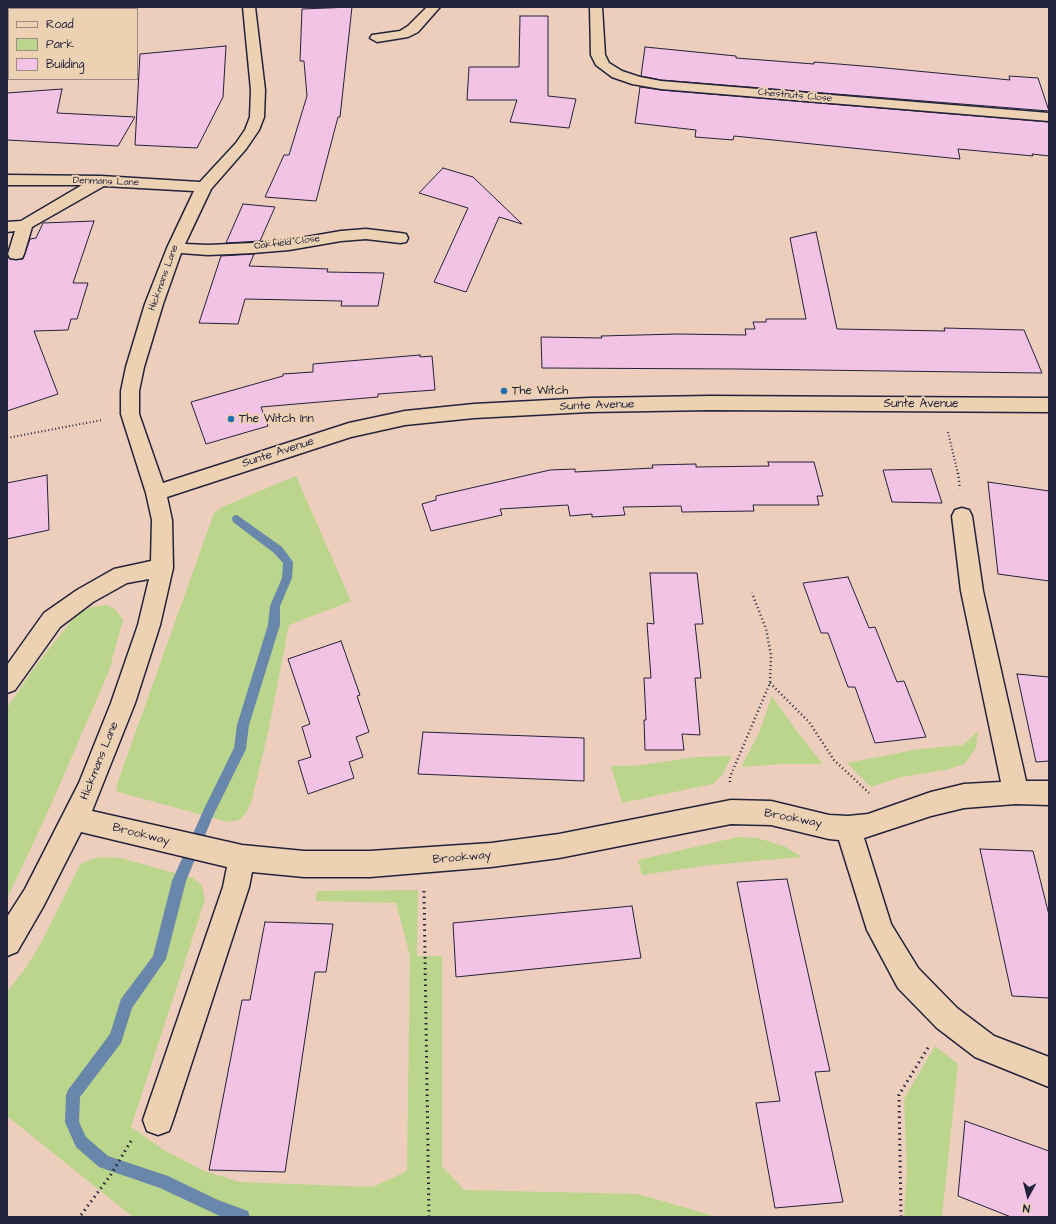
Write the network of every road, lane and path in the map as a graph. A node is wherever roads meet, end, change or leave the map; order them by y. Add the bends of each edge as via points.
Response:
1 (250, 7) edge
2 (434, 7) edge
3 (596, 7) edge
4 (377, 38) dead end
5 (1049, 117) edge
6 (7, 180) edge
7 (101, 181) junction
8 (204, 187) junction
9 (25, 225) junction
10 (7, 227) edge
11 (400, 238) dead end
12 (175, 248) junction
13 (16, 254) dead end
14 (942, 404) junction
15 (1049, 405) edge
16 (130, 414) junction
17 (7, 438) edge
18 (156, 493) junction
19 (962, 516) joint
20 (162, 568) junction
21 (752, 593) dead end
22 (7, 683) edge
23 (770, 683) junction
24 (1016, 792) junction
25 (1049, 793) edge
26 (731, 812) junction
27 (896, 818) junction
28 (75, 819) junction
29 (848, 828) junction
30 (242, 858) junction
31 (425, 861) junction
32 (7, 942) edge
33 (947, 1018) junction
34 (1049, 1072) edge
35 (158, 1120) dead end
36 (124, 1151) dead end
37 (81, 1215) dead end
38 (429, 1217) edge
39 (901, 1217) edge

1 - 8 street, Hickmans Lane via 258,90 257,117 241,146
2 - 4 street via 413,29 403,34
3 - 5 street, Chestnuts Close via 598,55 603,65 617,74 637,81 669,86
6 - 7 street, Denmans Lane
7 - 8 street, Denmans Lane
7 - 9 street
8 - 12 street, Hickmans Lane
9 - 10 street
9 - 13 street
11 - 12 street, Oakfield Close via 366,234 253,248
12 - 16 street, Hickmans Lane via 154,304 135,367 130,391
14 - 15 street, Sunte Avenue
14 - 18 street, Sunte Avenue via 710,403 589,406 474,411 405,418 349,430
14 - 19 path via 957,468
16 - 17 path
16 - 18 street, Hickmans Lane
18 - 20 street, Hickmans Lane via 162,520
19 - 24 street via 972,591
20 - 22 street via 122,575 85,596 52,620
20 - 28 street, Hickmans Lane via 149,625 123,703
21 - 23 path via 766,629 771,654
23 - 26 path via 730,777
23 - 27 path via 809,722 834,760
24 - 25 street, Brookway
24 - 27 street, Brookway via 964,796 931,804
26 - 29 street, Brookway via 771,813 829,827
26 - 31 street, Brookway via 559,846
27 - 29 street, Brookway via 868,826
28 - 30 street, Brookway
28 - 32 street, Hickmans Lane via 34,898
29 - 33 street via 880,930 908,978
30 - 31 street, Brookway via 304,864
30 - 35 street via 236,887
31 - 38 path
33 - 34 street via 985,1047
33 - 39 path via 898,1095
36 - 37 path via 110,1176

